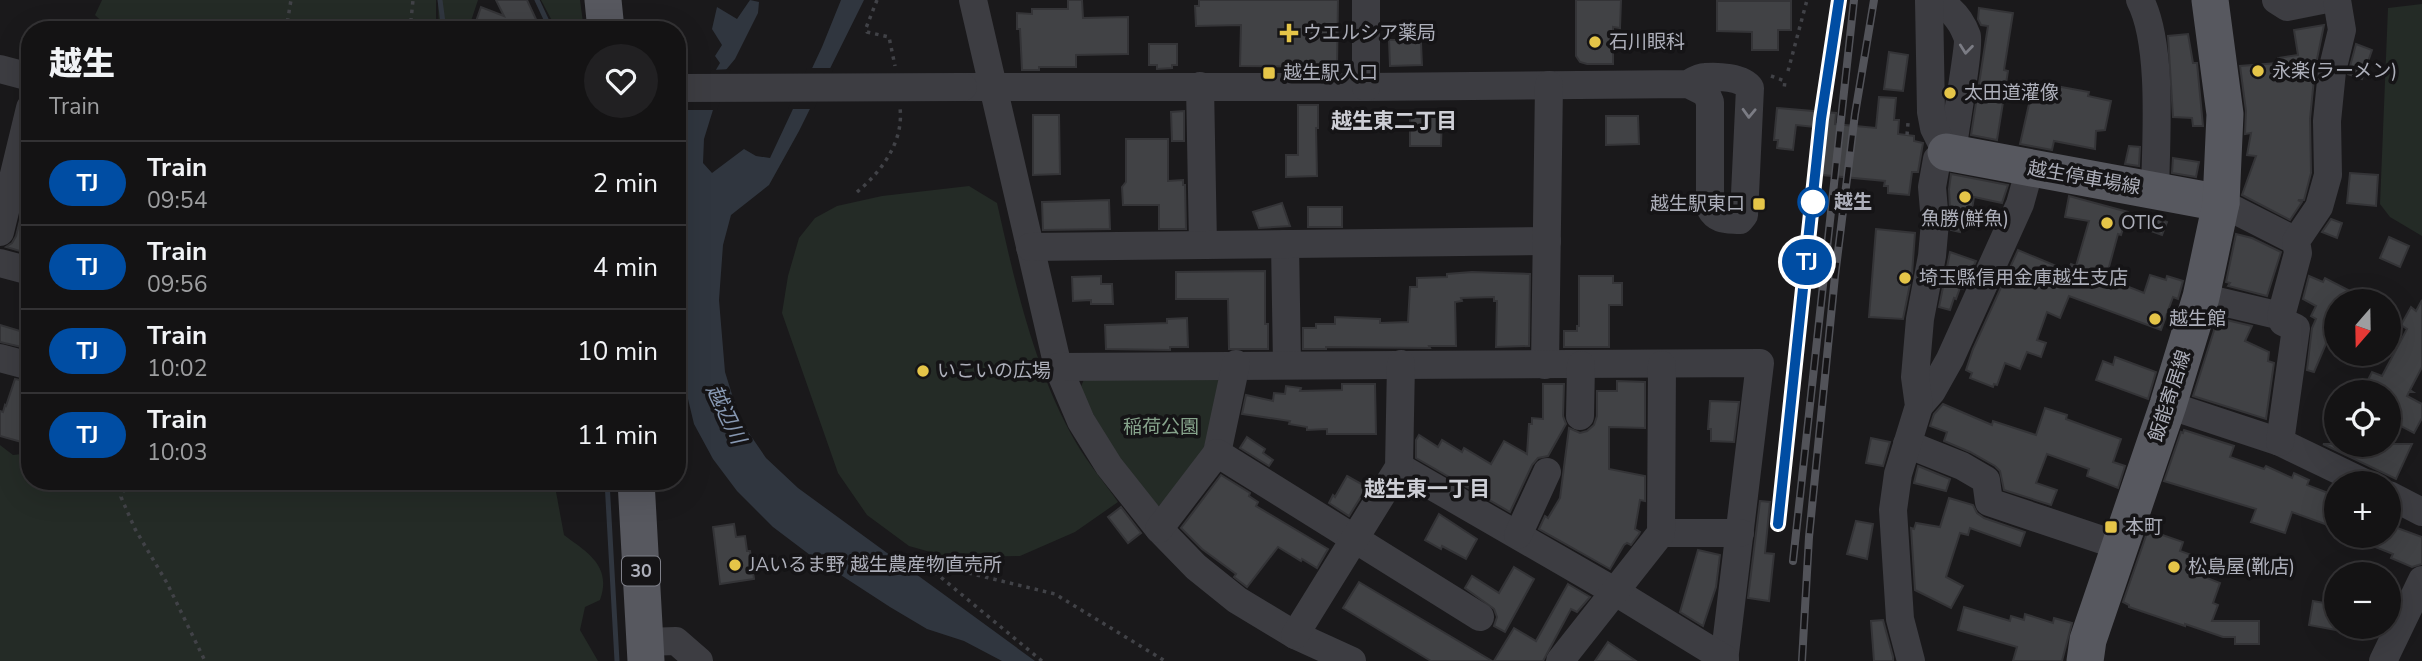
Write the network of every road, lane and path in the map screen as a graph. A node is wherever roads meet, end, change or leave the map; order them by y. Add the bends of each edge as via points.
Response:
1 (291, 0) edge
2 (413, 0) edge
3 (603, 0) edge
4 (973, 0) edge
5 (1366, 0) edge
6 (1807, 0) edge
7 (2140, 0) edge
8 (2210, 0) edge
9 (2276, 0) edge
10 (2322, 0) edge
11 (2337, 0) edge
12 (287, 21) edge
13 (411, 21) edge
14 (606, 21) edge
15 (0, 69) edge
16 (1788, 71) dead end
17 (21, 75) edge
18 (1771, 76) dead end
19 (1688, 84) junction
20 (1549, 85) junction
21 (992, 86) junction
22 (1200, 86) junction
23 (1366, 87) junction
24 (686, 88) edge
25 (1784, 89) dead end
26 (21, 146) edge
27 (1953, 154) joint
28 (2030, 168) junction
29 (15, 171) edge
30 (2155, 191) junction
31 (2221, 203) junction
32 (0, 232) edge
33 (1548, 241) junction
34 (2296, 241) junction
35 (1285, 244) junction
36 (1203, 245) junction
37 (1030, 247) junction
38 (0, 263) edge
39 (21, 269) edge
40 (2201, 297) junction
41 (2281, 316) junction
42 (0, 358) edge
43 (21, 364) edge
44 (1401, 364) junction
45 (1236, 365) junction
46 (1287, 365) junction
47 (1545, 365) junction
48 (1581, 365) junction
49 (1662, 365) junction
50 (1058, 367) junction
51 (2168, 405) junction
52 (1919, 406) junction
53 (1580, 416) dead end
54 (2280, 442) junction
55 (1907, 444) junction
56 (1217, 453) junction
57 (1399, 467) junction
58 (2340, 471) edge
59 (1547, 472) dead end
60 (124, 490) edge
61 (636, 490) edge
62 (2401, 501) edge
63 (2422, 512) edge
64 (1159, 529) junction
65 (1661, 533) junction
66 (1740, 533) junction
67 (1518, 535) junction
68 (1354, 540) junction
69 (2120, 545) junction
70 (2422, 580) edge
71 (1614, 591) junction
72 (1480, 617) dead end
73 (1295, 635) junction
74 (645, 651) edge
75 (1724, 660) edge
76 (205, 661) edge
77 (699, 661) edge
78 (1042, 661) edge
79 (1164, 661) edge
80 (1352, 661) edge
81 (1560, 661) edge
82 (1911, 661) edge
83 (2085, 661) edge
84 (2383, 661) edge

1 - 12 path
2 - 13 path
3 - 14 main road
4 - 21 street
5 - 23 street
6 - 16 path
7 - 30 street via 2147,13 2154,57
8 - 31 main road, 飯能寄居線 via 2225,114
9 - 10 street via 2287,7
11 - 34 street via 2342,30 2329,96 2328,175 2319,207
15 - 17 street
18 - 25 path via 1785,81
19 -> 19 street via 1703,77 1741,80 1750,88 1744,215 1740,220 1721,219 1710,208 1710,102 1706,93
19 - 20 street
20 - 23 street
20 - 33 street
21 - 22 street
21 - 24 street, bridge
21 - 37 street
22 - 23 street
22 - 36 street
26 - 29 street
27 - 28 main road, 越生停車場線
27 - 52 street via 1937,159 1932,187 1933,256 1920,319 1915,377
28 - 30 main road, 越生停車場線
28 - 52 street via 2020,204 1950,359
29 - 32 street
30 - 31 main road, 越生停車場線
31 - 34 street
31 - 40 main road, 飯能寄居線
33 - 35 street
33 - 47 street
34 - 41 street via 2298,253
35 - 36 street
35 - 46 street
36 - 37 street
37 - 50 street
38 - 39 street
40 - 41 street
40 - 51 main road, 飯能寄居線
41 - 54 street via 2296,328
42 - 43 street
44 - 46 street
44 - 47 street
44 - 57 street
45 - 46 street
45 - 50 street
45 - 56 street
47 - 48 street
48 - 49 street
48 - 53 street
49 - 65 street
49 - 66 street via 1760,363
50 - 64 street via 1080,421
51 - 54 street
51 - 69 main road, 飯能寄居線
52 - 55 street
54 - 58 street
55 - 69 street via 1986,480 1989,502
55 - 82 street via 1893,510 1900,619
56 - 64 street
56 - 68 street
57 - 67 street
57 - 68 street
59 - 67 street
60 - 76 path via 121,498 135,529
61 - 74 main road, 30
62 - 63 street
64 - 73 street via 1196,568 1237,600
65 - 66 street
65 - 71 street
66 - 75 street
67 - 71 street
68 - 72 street
68 - 73 street
69 - 83 main road, 飯能寄居線
70 - 84 street
71 - 75 street
71 - 81 street
73 - 80 street
74 - 77 street via 676,642
78 - 79 path via 927,563 1055,594

